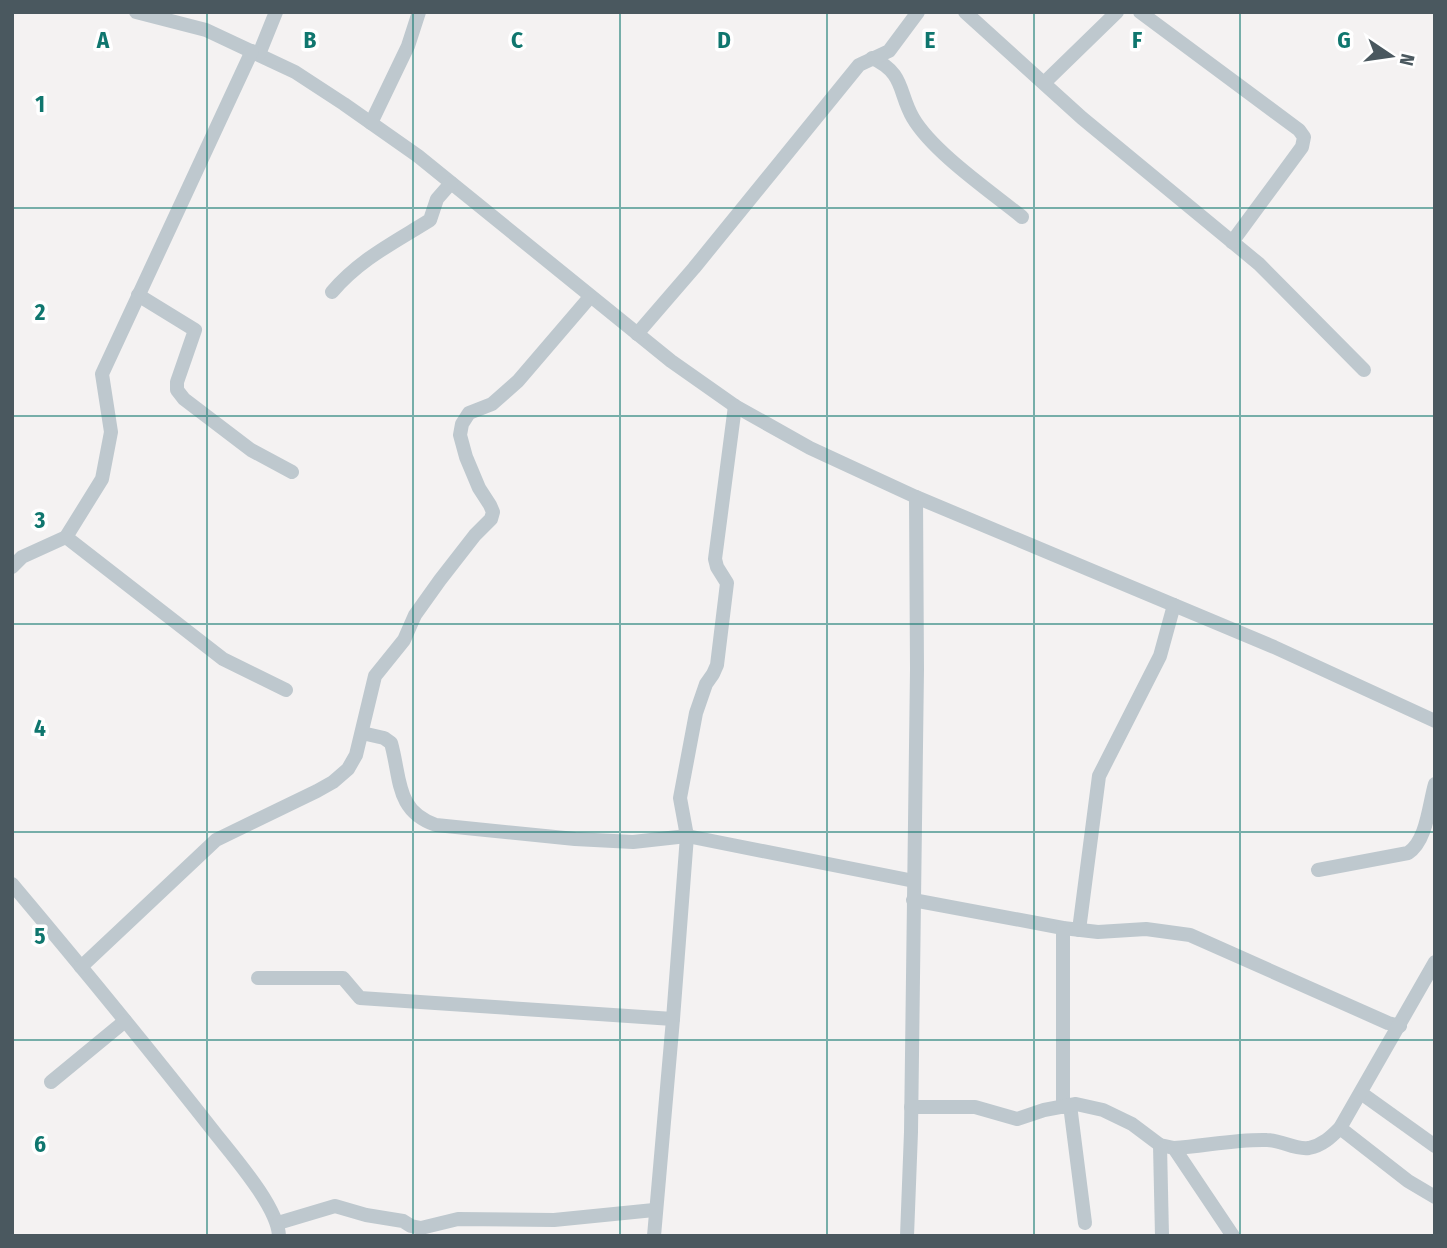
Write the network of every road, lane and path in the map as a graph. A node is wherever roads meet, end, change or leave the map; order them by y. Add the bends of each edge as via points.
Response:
1 (136, 12) edge
2 (276, 12) edge
3 (419, 12) edge
4 (918, 12) edge
5 (965, 12) edge
6 (1117, 12) edge
7 (1140, 12) edge
8 (256, 52) junction
9 (872, 58) junction
10 (1044, 83) junction
11 (371, 123) junction
12 (451, 183) junction
13 (1021, 217) dead end
14 (1232, 242) junction
15 (332, 292) dead end
16 (138, 295) junction
17 (590, 297) junction
18 (637, 334) junction
19 (1364, 370) dead end
20 (735, 407) junction
21 (292, 472) dead end
22 (916, 498) junction
23 (65, 537) junction
24 (12, 566) edge
25 (1174, 605) junction
26 (286, 690) dead end
27 (1435, 721) edge
28 (362, 733) junction
29 (1435, 784) edge
30 (687, 836) junction
31 (1318, 870) dead end
32 (914, 881) junction
33 (12, 884) edge
34 (914, 900) junction
35 (1063, 928) junction
36 (1079, 930) junction
37 (1435, 962) edge
38 (81, 967) junction
39 (258, 978) dead end
40 (673, 1018) junction
41 (125, 1021) junction
42 (1400, 1026) junction
43 (51, 1082) dead end
44 (1361, 1093) junction
45 (1067, 1106) junction
46 (911, 1107) junction
47 (1340, 1128) junction
48 (1435, 1146) edge
49 (1167, 1147) junction
50 (1435, 1197) edge
51 (654, 1210) junction
52 (1085, 1223) dead end
53 (279, 1229) edge
54 (431, 1232) edge
55 (654, 1236) edge
56 (907, 1236) edge
57 (1162, 1236) edge
58 (1233, 1236) edge

1 - 8 street via 206,30
2 - 8 street
3 - 11 street
4 - 9 street via 889,51
5 - 10 street
6 - 10 street
7 - 14 street via 1304,137 1302,147
8 - 11 street
8 - 16 street
9 - 13 street via 887,65 900,83 913,118 933,144
9 - 18 street via 859,65
10 - 14 street
11 - 12 street
12 - 15 street via 437,199 430,220 361,263
12 - 17 street
14 - 19 street
16 - 21 street via 195,330 177,382 184,399 251,450
16 - 23 street via 102,374 111,432 102,479
17 - 18 street
17 - 28 street via 518,381 492,404 470,413 462,424 463,446 493,512 491,519 440,580 404,640 375,676
18 - 20 street
20 - 22 street
20 - 30 street via 715,559 727,583 725,610 717,665 696,713 680,798
22 - 25 street
22 - 32 street
23 - 24 street
23 - 26 street via 223,659
25 - 27 street
25 - 36 street via 1160,656 1100,776
28 - 30 street via 391,743 402,797 426,822 575,839 633,842
28 - 38 street via 348,769 333,782 216,840
29 - 31 street via 1414,850
30 - 32 street
30 - 40 street
32 - 34 street
33 - 38 street
34 - 35 street
34 - 46 street
35 - 36 street
35 - 45 street
36 - 42 street via 1146,929 1190,935
37 - 42 street
38 - 41 street
39 - 40 street via 343,978 359,998
40 - 51 street
41 - 43 street
41 - 53 street via 253,1182
42 - 44 street
44 - 47 street
44 - 48 street
45 - 46 street via 1017,1119 975,1107
45 - 49 street via 1103,1110
45 - 52 street
46 - 56 street
47 - 49 street via 1326,1142 1297,1149 1266,1140
47 - 50 street
49 - 57 street
49 - 58 street
51 - 54 street via 554,1220 458,1219
51 - 55 street
53 - 54 street via 335,1206

